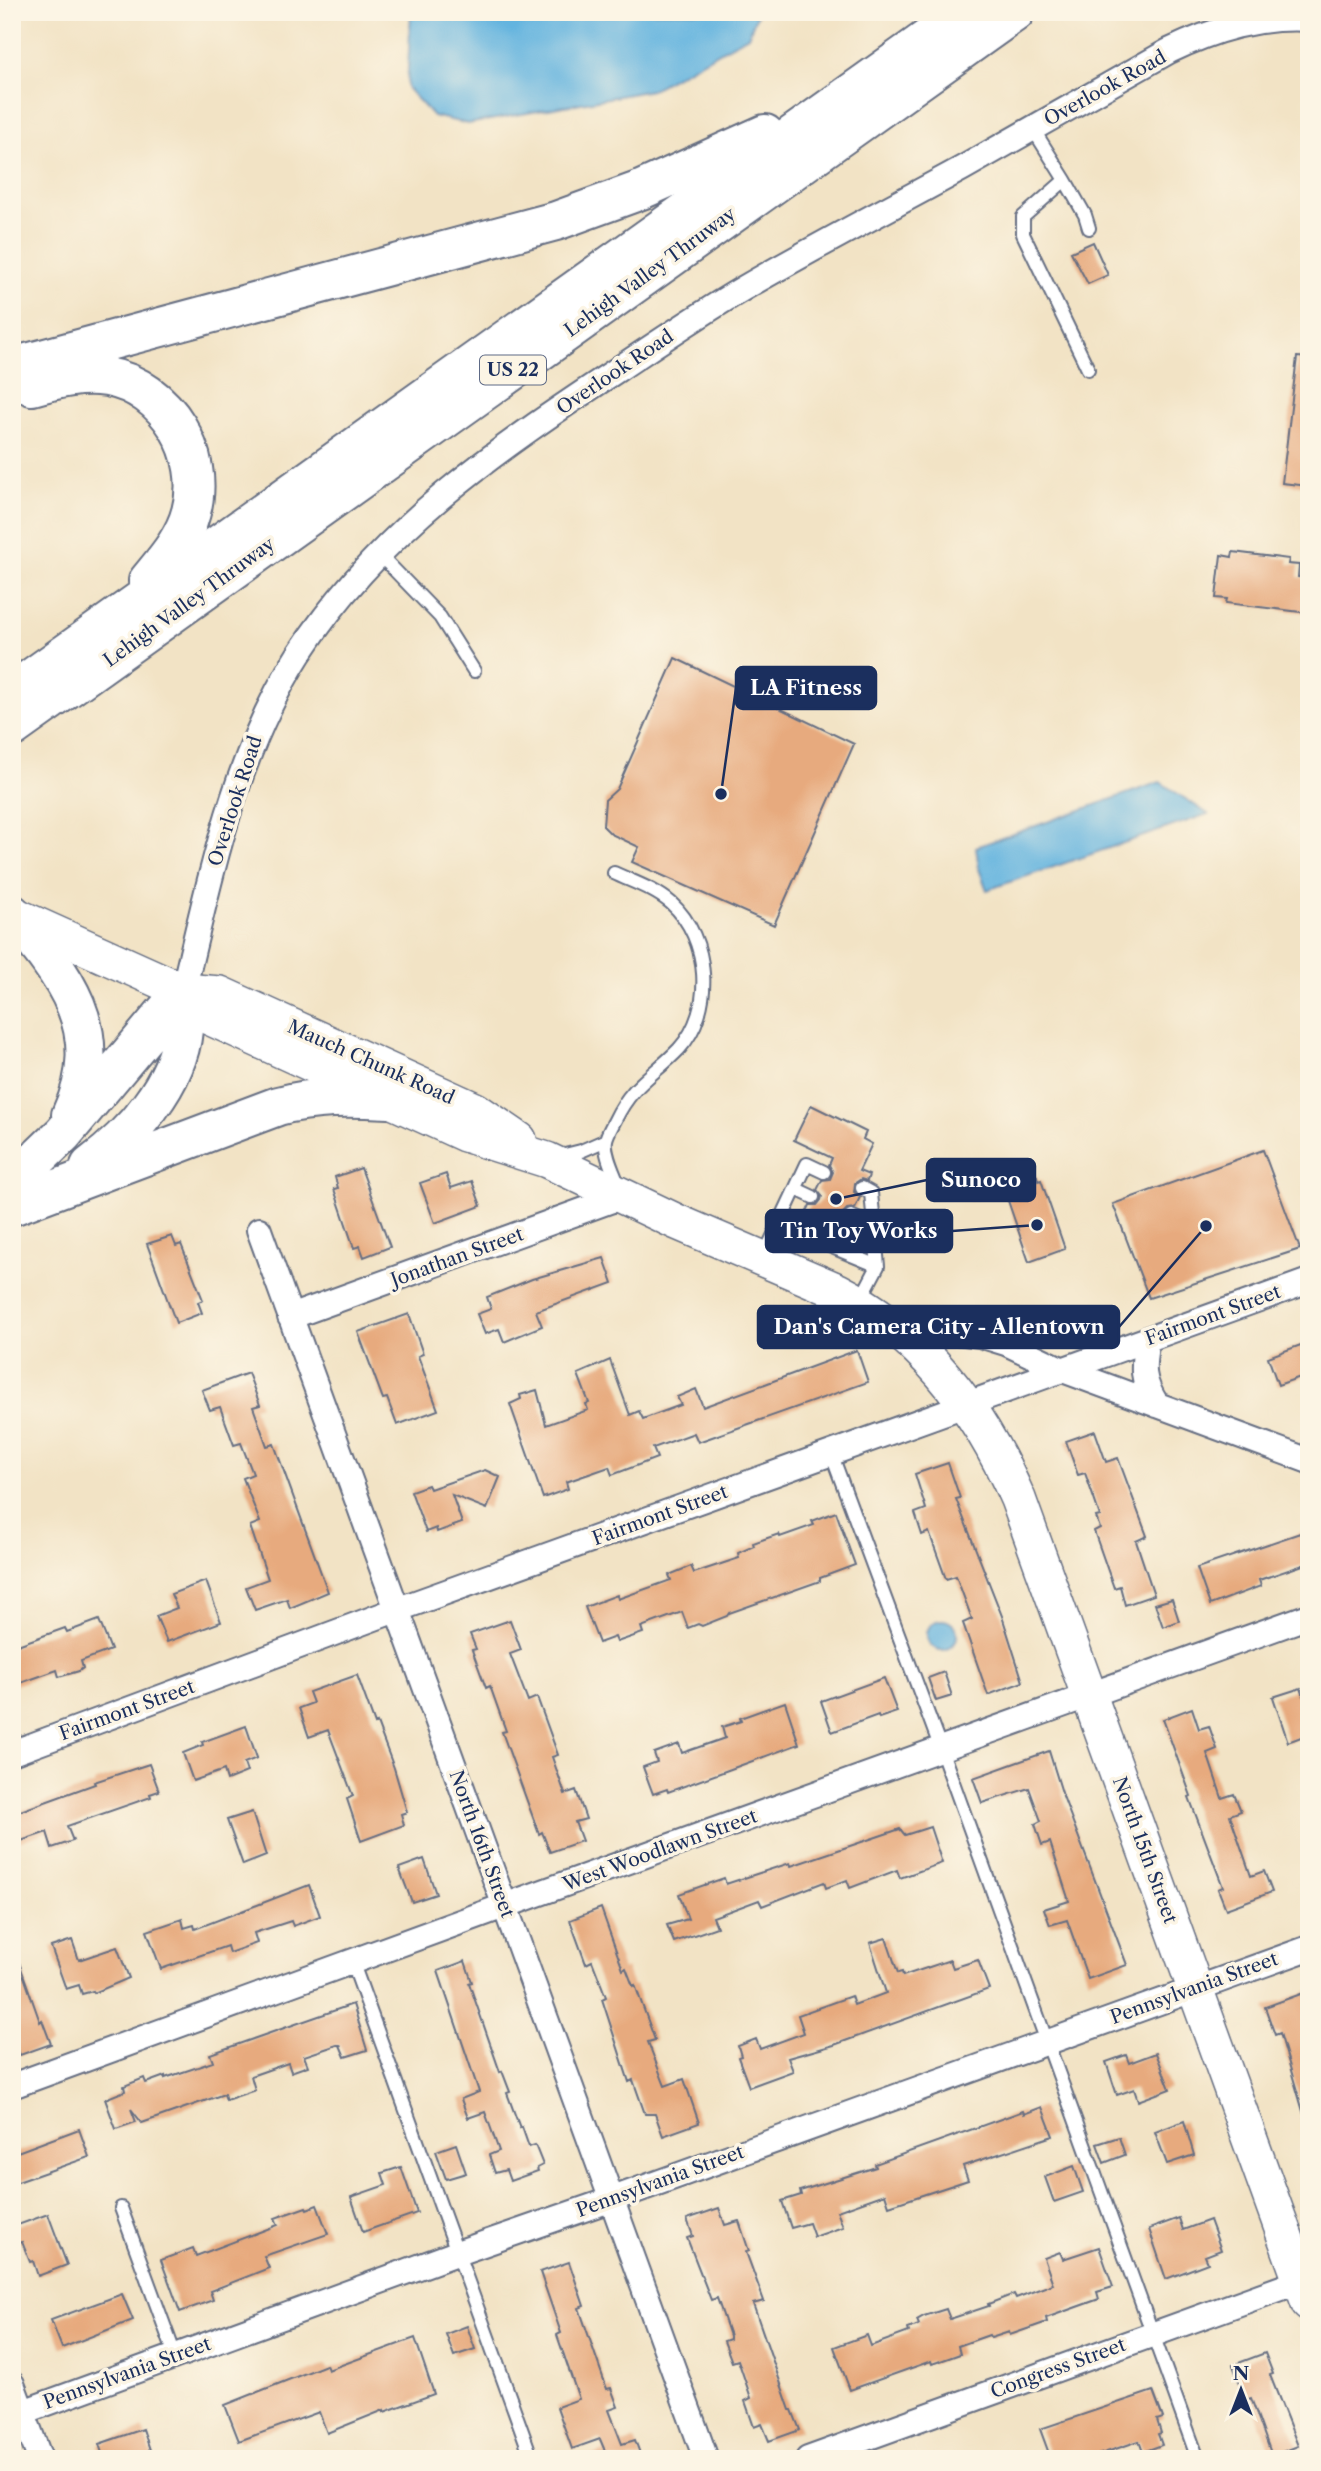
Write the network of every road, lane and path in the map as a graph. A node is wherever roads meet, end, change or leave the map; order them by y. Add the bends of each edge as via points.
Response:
1 (965, 12) edge
2 (1015, 12) edge
3 (1309, 19) edge
4 (852, 93) junction
5 (1033, 128) junction
6 (1065, 180) junction
7 (1088, 228) dead end
8 (12, 367) edge
9 (1088, 369) dead end
10 (12, 391) edge
11 (379, 554) junction
12 (123, 613) junction
13 (474, 671) dead end
14 (12, 692) edge
15 (12, 728) edge
16 (614, 873) dead end
17 (12, 914) edge
18 (183, 991) junction
19 (389, 1099) junction
20 (63, 1135) junction
21 (606, 1140) junction
22 (548, 1160) junction
23 (824, 1172) dead end
24 (12, 1174) edge
25 (862, 1188) dead end
26 (796, 1189) junction
27 (53, 1190) junction
28 (623, 1196) junction
29 (813, 1197) dead end
30 (12, 1206) edge
31 (851, 1216) dead end
32 (779, 1225) junction
33 (873, 1227) junction
34 (258, 1230) dead end
35 (763, 1259) junction
36 (878, 1266) junction
37 (1309, 1280) edge
38 (859, 1302) junction
39 (290, 1317) junction
40 (888, 1323) junction
41 (1147, 1339) junction
42 (1063, 1370) junction
43 (967, 1404) junction
44 (1157, 1405) junction
45 (831, 1453) junction
46 (1309, 1461) edge
47 (396, 1611) junction
48 (1309, 1616) edge
49 (1089, 1695) junction
50 (941, 1749) junction
51 (12, 1753) edge
52 (505, 1906) junction
53 (1309, 1948) edge
54 (352, 1961) junction
55 (1195, 1988) junction
56 (1047, 2041) junction
57 (12, 2086) edge
58 (610, 2200) junction
59 (121, 2208) dead end
60 (457, 2253) junction
61 (1306, 2287) edge
62 (1153, 2334) junction
63 (175, 2355) junction
64 (12, 2384) edge
65 (17, 2414) edge
66 (40, 2459) edge
67 (532, 2459) edge
68 (706, 2459) edge
69 (808, 2459) edge
70 (1198, 2459) edge

1 - 4 highway, Lehigh Valley Thruway / US 22
2 - 15 highway, Lehigh Valley Thruway / US 22
3 - 5 street, Overlook Road via 1242,23 1194,39
4 - 8 highway via 685,171 556,220
4 - 12 highway, Lehigh Valley Thruway / US 22
5 - 6 lane
5 - 11 street, Overlook Road via 812,249 679,329 484,461
6 - 7 lane
6 - 9 lane via 1023,217 1023,234
10 - 12 highway via 81,376 121,380 153,399 187,443 195,484 191,513 172,551
11 - 13 lane via 440,617
11 - 18 street, Overlook Road via 323,619 257,732 220,840
12 - 14 highway, Lehigh Valley Thruway / US 22
16 - 21 lane via 659,894 683,916 699,947 703,986 690,1034 628,1096
17 - 18 main road, Mauch Chunk Road
17 - 20 highway via 62,975 83,1029 81,1089
18 - 19 main road, Mauch Chunk Road via 209,1017
18 - 20 highway
18 - 22 main road, Mauch Chunk Road via 220,994 475,1110
18 - 27 highway via 178,1050 151,1105 106,1154
19 - 22 main road, Mauch Chunk Road via 464,1134
19 - 27 highway via 335,1097 288,1103
20 - 24 highway
21 - 22 lane
21 - 28 lane
22 - 28 main road, Mauch Chunk Road
23 - 26 lane via 807,1164
25 - 33 lane via 871,1193
26 - 29 lane
26 - 32 lane
27 - 30 highway
28 - 35 main road, Mauch Chunk Road
28 - 39 street, Jonathan Street
31 - 33 lane
32 - 35 lane
32 - 36 lane
33 - 36 lane
34 - 39 street, North 16th Street
35 - 38 main road, Mauch Chunk Road
36 - 38 lane
37 - 41 street, Fairmont Street
38 - 40 main road, Mauch Chunk Road
39 - 47 street, North 16th Street
40 - 42 street, Mauch Chunk Road via 980,1335
40 - 43 main road, Mauch Chunk Road via 933,1363
41 - 42 street, Fairmont Street
41 - 44 street via 1143,1374
42 - 43 street, Fairmont Street
42 - 44 street, Mauch Chunk Road
43 - 45 street, Fairmont Street
43 - 49 main road, North 15th Street via 992,1442 1018,1499
44 - 46 street, Mauch Chunk Road
45 - 47 street, Fairmont Street
45 - 50 lane
47 - 51 street, Fairmont Street
47 - 52 street, North 16th Street
48 - 49 street, West Woodlawn Street
49 - 50 street, West Woodlawn Street
49 - 55 main road, North 15th Street
50 - 52 street, West Woodlawn Street
50 - 56 lane
52 - 54 street, West Woodlawn Street
52 - 58 street, North 16th Street
53 - 55 street, Pennsylvania Street
54 - 57 street, West Woodlawn Street
54 - 60 lane
55 - 56 street, Pennsylvania Street
55 - 61 main road, North 15th Street
56 - 58 street, Pennsylvania Street
56 - 62 lane
58 - 60 street, Pennsylvania Street
58 - 68 street, North 16th Street
59 - 63 lane
60 - 63 street, Pennsylvania Street
60 - 67 lane
61 - 62 street, Congress Street
62 - 69 street, Congress Street
62 - 70 lane
63 - 65 street, Pennsylvania Street
64 - 65 street
65 - 66 street

